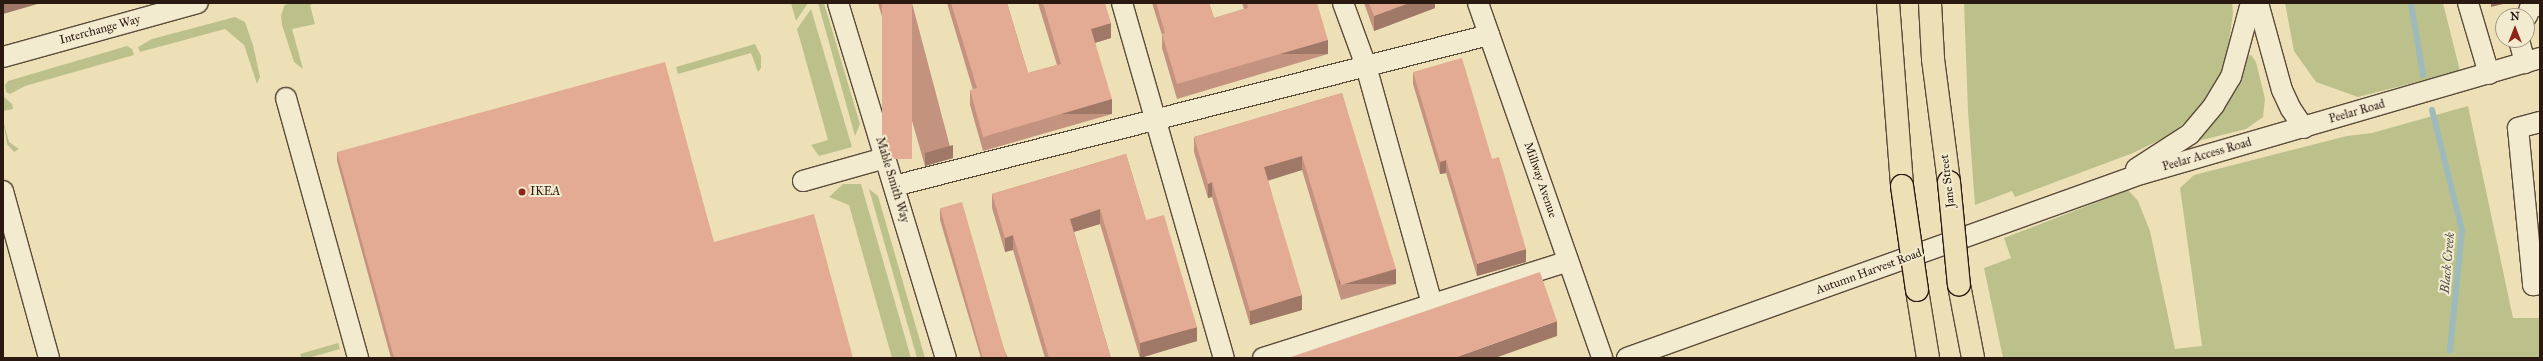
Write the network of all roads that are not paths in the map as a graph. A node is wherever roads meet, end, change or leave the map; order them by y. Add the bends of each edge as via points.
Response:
1 (198, 3) edge
2 (838, 3) edge
3 (1122, 3) edge
4 (1343, 3) edge
5 (1478, 3) edge
6 (1888, 3) edge
7 (1930, 3) edge
8 (2251, 3) edge
9 (2258, 3) edge
10 (2468, 3) edge
11 (2540, 5) edge
12 (2530, 8) edge
13 (1489, 35) junction
14 (2525, 48) edge
15 (3, 57) edge
16 (2533, 60) edge
17 (1366, 66) junction
18 (2489, 74) junction
19 (286, 98) dead end
20 (1155, 119) junction
21 (2540, 122) edge
22 (2304, 128) junction
23 (885, 158) junction
24 (803, 181) dead end
25 (894, 186) junction
26 (2111, 186) junction
27 (3, 191) edge
28 (1568, 261) junction
29 (2540, 284) edge
30 (1432, 304) junction
31 (49, 358) edge
32 (358, 358) edge
33 (946, 358) edge
34 (1224, 358) edge
35 (1263, 358) edge
36 (1602, 358) edge
37 (1627, 358) edge
38 (1928, 358) edge
39 (1973, 358) edge

1 - 15 street, Interchange Way
2 - 23 street, Mable Smith Way
3 - 20 street
4 - 17 street
5 - 13 street, Millway Avenue
6 - 38 main road, bridge via 1902,186
7 - 39 main road, Jane Street, bridge via 1933,59 1959,285
8 - 26 street via 2231,77 2214,105 2190,134
9 - 22 street via 2282,90
10 - 18 street
11 - 12 street
13 - 17 street
13 - 28 street, Millway Avenue
14 - 16 street
16 - 18 street, Peelar Road
17 - 20 street
17 - 30 street
18 - 22 street, Peelar Road
19 - 32 street
20 - 25 street
20 - 34 street
21 - 29 street via 2518,128 2533,285
22 - 26 street, Peelar Access Road via 2141,174
23 - 24 street
23 - 25 street, Mable Smith Way
25 - 33 street, Mable Smith Way
26 - 37 street, Autumn Harvest Road
27 - 31 street
28 - 30 street
28 - 36 street, Millway Avenue
30 - 35 street

